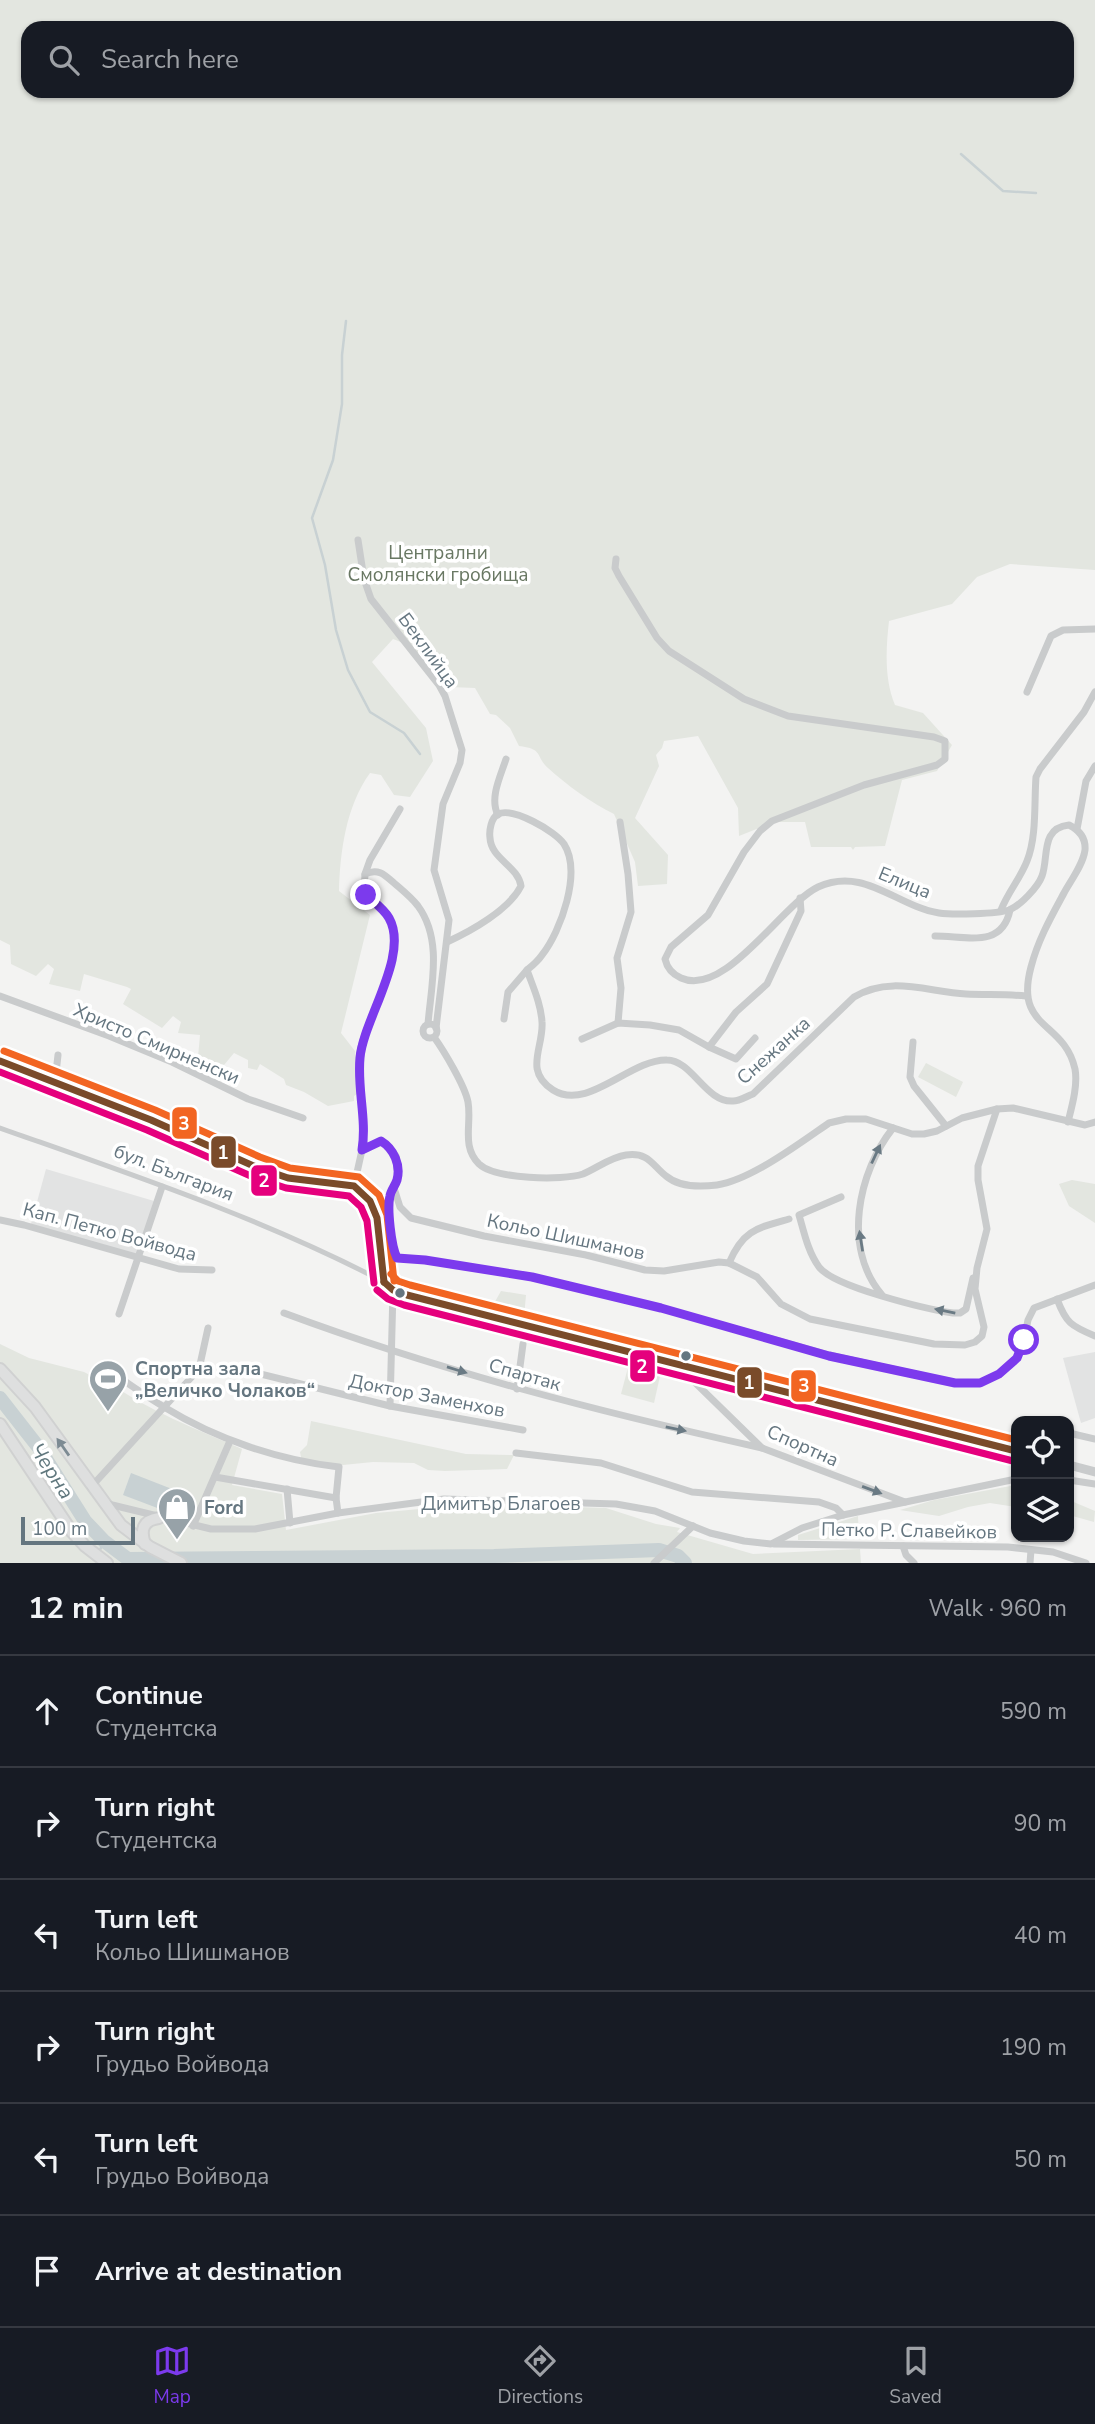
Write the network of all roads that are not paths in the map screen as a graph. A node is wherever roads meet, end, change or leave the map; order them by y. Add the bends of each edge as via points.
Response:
1 (358, 540) dead end
2 (616, 559) dead end
3 (1095, 629) edge
4 (1027, 692) dead end
5 (1095, 692) edge
6 (506, 758) dead end
7 (1095, 766) edge
8 (400, 809) dead end
9 (498, 815) junction
10 (620, 822) dead end
11 (1077, 829) junction
12 (366, 874) junction
13 (800, 898) junction
14 (1010, 910) junction
15 (1001, 911) junction
16 (935, 936) dead end
17 (447, 942) junction
18 (527, 970) junction
19 (0, 996) edge
20 (1026, 996) junction
21 (504, 1019) dead end
22 (618, 1023) junction
23 (428, 1024) junction
24 (436, 1028) junction
25 (434, 1037) junction
26 (755, 1038) dead end
27 (582, 1039) dead end
28 (913, 1042) dead end
29 (709, 1047) junction
30 (58, 1055) dead end
31 (0, 1061) edge
32 (55, 1083) junction
33 (997, 1109) junction
34 (303, 1118) dead end
35 (1068, 1122) junction
36 (1095, 1122) edge
37 (946, 1125) junction
38 (0, 1128) edge
39 (893, 1128) junction
40 (362, 1150) junction
41 (162, 1187) junction
42 (355, 1187) junction
43 (394, 1188) junction
44 (841, 1197) dead end
45 (789, 1219) dead end
46 (0, 1220) edge
47 (139, 1257) junction
48 (729, 1262) junction
49 (977, 1268) junction
50 (212, 1270) dead end
51 (384, 1282) junction
52 (1095, 1285) edge
53 (393, 1290) junction
54 (882, 1295) junction
55 (1057, 1298) junction
56 (284, 1313) dead end
57 (119, 1314) dead end
58 (208, 1328) dead end
59 (1095, 1336) edge
60 (523, 1344) dead end
61 (391, 1350) junction
62 (675, 1362) junction
63 (100, 1365) dead end
64 (0, 1368) edge
65 (244, 1370) dead end
66 (517, 1389) junction
67 (390, 1406) junction
68 (164, 1407) junction
69 (0, 1424) edge
70 (523, 1430) dead end
71 (1074, 1434) edge
72 (1095, 1438) edge
73 (230, 1441) junction
74 (762, 1448) junction
75 (1011, 1450) edge
76 (516, 1453) dead end
77 (1074, 1466) edge
78 (1095, 1472) edge
79 (215, 1477) junction
80 (1011, 1480) edge
81 (1074, 1481) edge
82 (1095, 1484) edge
83 (92, 1487) junction
84 (287, 1489) junction
85 (336, 1498) junction
86 (103, 1502) junction
87 (905, 1502) junction
88 (338, 1513) junction
89 (843, 1515) junction
90 (159, 1518) junction
91 (290, 1523) junction
92 (193, 1526) junction
93 (693, 1526) junction
94 (771, 1544) junction
95 (147, 1545) junction
96 (903, 1546) junction
97 (1031, 1550) junction
98 (906, 1559) edge
99 (654, 1562) edge
100 (107, 1563) edge
101 (181, 1563) edge
102 (914, 1563) edge
103 (1030, 1563) edge
104 (1086, 1563) edge

1 - 17 street, Беклийца via 371,599 439,685 462,750 443,804 434,870 448,910
2 - 13 street, Елица via 619,576 657,638 669,651 744,699 788,716 945,741 945,759 937,765 864,785 765,826 744,852 708,915 666,953 666,964 673,974 687,980 716,975 744,955
3 - 4 street via 1063,630 1051,636
5 - 15 street via 1036,777 1030,854
6 - 9 street via 494,799
7 - 11 street via 1086,781
8 - 12 street
9 - 17 street via 491,826 491,848 516,874 521,886 513,899
9 - 18 street via 509,813 537,822 554,833 568,854 570,881 564,909 542,957
10 - 22 street via 631,912 617,957 621,988
11 - 14 street via 1061,826 1048,838 1042,877
11 - 20 street via 1084,838 1081,863 1042,933
12 - 23 street via 380,872 423,914 434,966
12 - 40 street via 363,891 388,915 394,936 383,992 359,1058 365,1133
13 - 15 street, Елица via 846,881 879,887 940,913
13 - 29 street via 801,911 767,985 736,1012
14 - 15 street, Елица
14 - 16 street via 1008,921 996,935
17 - 24 street, Беклийца
18 - 20 street, Снежанка via 542,1025 537,1071 553,1090 566,1095 585,1094 666,1059 722,1100 734,1101 753,1094 864,991 912,985 945,992
18 - 21 street via 508,992
19 - 34 street, Христо Смирненски via 109,1036 248,1099
20 - 35 street via 1035,1016 1060,1040 1075,1069
22 - 27 street
22 - 29 street via 679,1030
23 - 24 street
23 - 25 street via 424,1034
24 - 25 street
25 - 39 street via 468,1102 468,1143 474,1157 484,1168 510,1175 572,1177 612,1159 638,1155 678,1184 718,1185 738,1180 829,1124 866,1119
26 - 29 street via 736,1059
28 - 37 street via 910,1077
30 - 32 street
31 - 32 street
32 - 42 street via 279,1175
33 - 35 street via 1034,1111
33 - 37 street
33 - 49 street via 978,1166 986,1229
35 - 36 street
37 - 39 street via 924,1134
38 - 41 street, бул. България
54 -> 39 street via 869,1275 859,1234 860,1201 863,1183
40 - 42 street
40 - 43 street via 381,1141 387,1145 396,1156
41 - 47 street
41 - 51 street, бул. България via 293,1239
42 - 51 street via 370,1201 377,1218
43 - 48 street, Кольо Шишманов via 400,1208 411,1218 484,1236 645,1270
43 - 55 street via 389,1199 397,1258 532,1277 829,1356 955,1383 980,1383 999,1374 1017,1358 1034,1308
44 - 54 street via 799,1215 806,1240 826,1274
45 - 48 street via 748,1233
46 - 47 street, Кап. Петко Войвода
47 - 50 street, Кап. Петко Войвода via 178,1269
47 - 57 street
48 - 49 street via 757,1277 781,1304 810,1319 934,1344 965,1345 982,1336 984,1327 975,1289
49 -> 54 street via 966,1309 960,1313
51 - 53 street, бул. България
52 - 55 street
53 - 61 street
53 - 62 street, бул. България
55 - 59 street via 1066,1321
56 - 61 street, Спартак
58 - 68 street via 200,1369
60 - 66 street
61 -> 66 street, Спартак
61 - 67 street
62 - 74 street, Спортна
62 - 75 street, бул. България
63 - 68 street
83 -> 64 main road via 35,1407
65 - 67 street, Доктор Заменхов
66 -> 74 street, Спартак
67 - 70 street, Доктор Заменхов
68 - 73 street
68 - 83 street
69 - 100 main road via 72,1532
71 - 72 street
73 - 79 street
73 - 85 street via 339,1467
74 -> 87 street, Спортна
76 - 89 street via 601,1463 692,1492 819,1502 836,1507
77 - 78 street
79 - 84 street
79 - 92 street
80 - 87 street
81 - 82 street
83 - 86 main road
84 - 85 street
84 - 91 street
85 - 88 street
86 - 90 street, Димитър Благоев
86 - 95 main road via 121,1525
87 - 89 street
88 - 91 street, Димитър Благоев
88 - 93 street, Димитър Благоев via 444,1499 616,1504 655,1511
89 - 94 street
90 - 92 street, Димитър Благоев
90 - 95 main road via 144,1526
91 - 92 street, Димитър Благоев via 255,1529
93 - 94 street, Димитър Благоев
93 - 99 street
94 - 96 street, Петко Р. Славейков
95 - 101 main road
96 - 97 street, Петко Р. Славейков
96 - 98 street
97 - 103 street
97 - 104 street, Петко Р. Славейков
98 - 102 street

